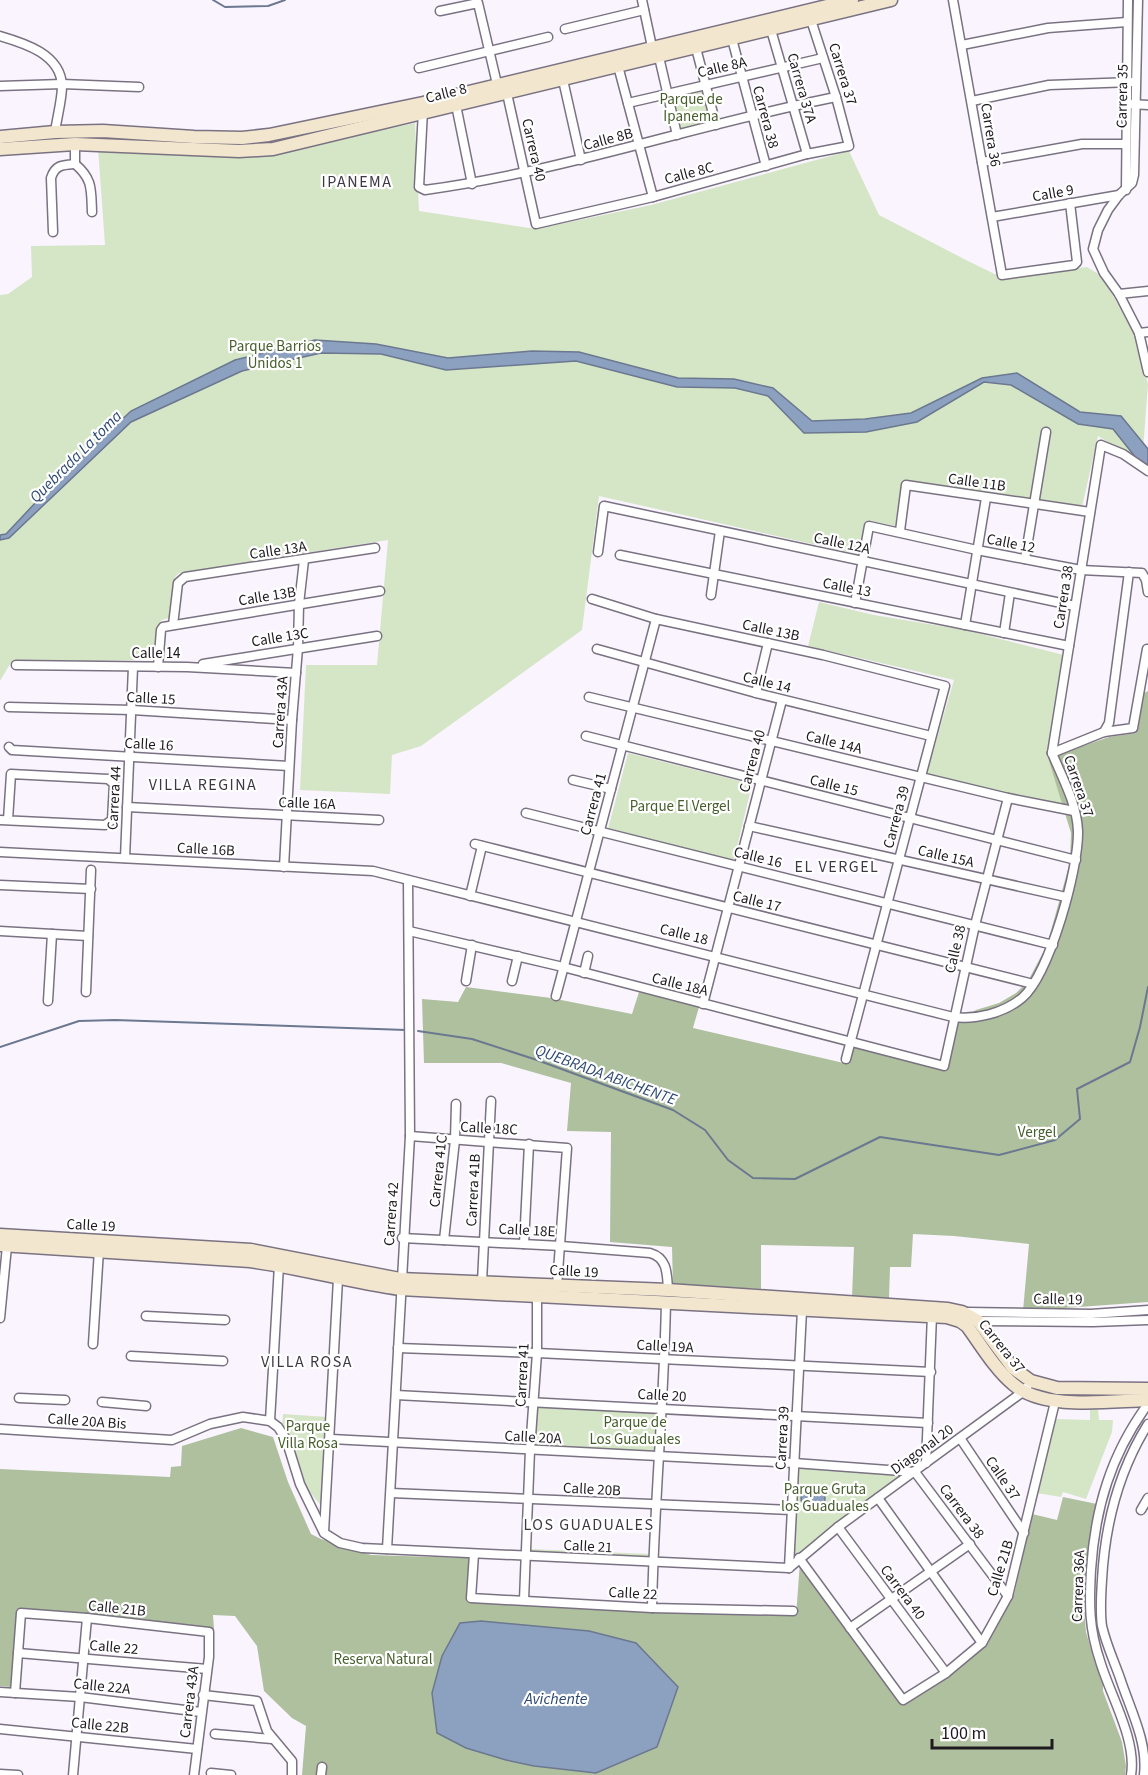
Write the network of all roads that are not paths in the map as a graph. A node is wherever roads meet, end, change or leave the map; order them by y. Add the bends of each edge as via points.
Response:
1 (642, 0) edge
2 (852, 0) edge
3 (891, 0) edge
4 (953, 0) edge
5 (1128, 0) edge
6 (1138, 0) edge
7 (644, 10) junction
8 (440, 11) dead end
9 (809, 16) junction
10 (1128, 22) junction
11 (565, 29) dead end
12 (771, 30) junction
13 (0, 36) edge
14 (548, 37) dead end
15 (732, 39) junction
16 (962, 45) junction
17 (696, 48) junction
18 (489, 51) junction
19 (656, 52) junction
20 (823, 58) junction
21 (618, 66) junction
22 (419, 68) dead end
23 (781, 68) junction
24 (742, 77) junction
25 (563, 80) junction
26 (1131, 82) junction
27 (62, 84) junction
28 (706, 85) junction
29 (0, 86) edge
30 (139, 87) dead end
31 (503, 87) junction
32 (668, 94) junction
33 (836, 97) junction
34 (972, 101) junction
35 (628, 103) junction
36 (1131, 104) junction
37 (456, 105) junction
38 (793, 105) junction
39 (1148, 105) edge
40 (423, 109) junction
41 (752, 116) junction
42 (716, 125) junction
43 (55, 132) junction
44 (677, 135) junction
45 (0, 137) edge
46 (75, 144) junction
47 (1126, 144) junction
48 (640, 145) junction
49 (849, 146) joint
50 (0, 149) edge
51 (807, 154) junction
52 (581, 160) junction
53 (982, 162) junction
54 (75, 164) junction
55 (766, 166) junction
56 (526, 174) junction
57 (472, 184) junction
58 (1122, 192) junction
59 (653, 197) junction
60 (1070, 204) junction
61 (92, 212) dead end
62 (992, 217) junction
63 (536, 225) joint
64 (53, 232) dead end
65 (1148, 291) edge
66 (1119, 294) junction
67 (1143, 332) edge
68 (1148, 372) edge
69 (1046, 432) dead end
70 (1148, 471) edge
71 (986, 498) junction
72 (1035, 504) junction
73 (1090, 512) junction
74 (720, 531) junction
75 (900, 531) junction
76 (375, 548) dead end
77 (977, 550) junction
78 (598, 552) dead end
79 (620, 555) dead end
80 (1025, 559) junction
81 (304, 560) junction
82 (862, 561) junction
83 (1081, 570) junction
84 (1129, 572) junction
85 (714, 574) junction
86 (971, 584) junction
87 (380, 591) dead end
88 (1148, 592) edge
89 (1010, 593) junction
90 (711, 595) dead end
91 (592, 599) dead end
92 (855, 603) junction
93 (299, 604) junction
94 (1075, 606) junction
95 (656, 619) junction
96 (173, 625) junction
97 (965, 625) junction
98 (1004, 633) junction
99 (377, 636) dead end
100 (768, 643) junction
101 (1069, 646) junction
102 (298, 648) junction
103 (597, 649) dead end
104 (1147, 649) edge
105 (644, 663) junction
106 (16, 665) dead end
107 (133, 667) junction
108 (158, 667) junction
109 (187, 667) junction
110 (296, 673) junction
111 (945, 686) joint
112 (756, 693) junction
113 (589, 697) dead end
114 (782, 700) junction
115 (9, 706) dead end
116 (632, 707) junction
117 (132, 710) junction
118 (292, 720) junction
119 (1104, 732) junction
120 (586, 736) dead end
121 (932, 736) junction
122 (772, 741) junction
123 (622, 745) junction
124 (9, 747) dead end
125 (1052, 753) junction
126 (130, 756) junction
127 (290, 766) junction
128 (921, 777) junction
129 (573, 780) dead end
130 (761, 780) junction
131 (610, 789) junction
132 (1008, 798) junction
133 (127, 807) junction
134 (4, 809) edge
135 (1074, 811) junction
136 (526, 813) dead end
137 (286, 816) junction
138 (910, 818) junction
139 (4, 820) edge
140 (379, 820) dead end
141 (749, 826) junction
142 (599, 831) junction
143 (998, 840) junction
144 (0, 852) edge
145 (124, 858) junction
146 (899, 860) junction
147 (1076, 860) junction
148 (739, 866) junction
149 (284, 867) junction
150 (92, 870) dead end
151 (588, 873) junction
152 (408, 880) junction
153 (987, 880) junction
154 (0, 885) edge
155 (90, 890) junction
156 (470, 896) junction
157 (1066, 897) junction
158 (887, 903) junction
159 (728, 908) junction
160 (575, 922) junction
161 (975, 925) junction
162 (0, 931) edge
163 (409, 931) junction
164 (52, 934) junction
165 (88, 936) junction
166 (472, 945) junction
167 (876, 945) junction
168 (1053, 945) junction
169 (518, 956) junction
170 (588, 956) dead end
171 (715, 956) junction
172 (563, 967) junction
173 (965, 967) junction
174 (584, 973) junction
175 (466, 981) dead end
176 (512, 981) dead end
177 (1034, 984) junction
178 (86, 992) dead end
179 (863, 994) junction
180 (556, 996) dead end
181 (48, 1000) dead end
182 (703, 1004) junction
183 (953, 1017) junction
184 (851, 1042) junction
185 (846, 1059) dead end
186 (944, 1066) joint
187 (491, 1101) dead end
188 (456, 1104) dead end
189 (410, 1136) junction
190 (455, 1140) junction
191 (490, 1141) junction
192 (529, 1144) junction
193 (0, 1235) edge
194 (402, 1239) junction
195 (444, 1240) junction
196 (484, 1242) junction
197 (524, 1244) junction
198 (4, 1245) edge
199 (561, 1245) junction
200 (99, 1250) junction
201 (279, 1265) junction
202 (338, 1279) junction
203 (482, 1282) junction
204 (400, 1284) junction
205 (557, 1286) junction
206 (537, 1295) junction
207 (667, 1296) junction
208 (802, 1310) junction
209 (1148, 1310) edge
210 (932, 1315) junction
211 (146, 1316) dead end
212 (961, 1316) junction
213 (0, 1318) edge
214 (225, 1320) dead end
215 (1148, 1320) edge
216 (978, 1321) junction
217 (93, 1344) dead end
218 (398, 1348) junction
219 (537, 1353) junction
220 (131, 1356) dead end
221 (665, 1359) junction
222 (224, 1361) dead end
223 (799, 1367) junction
224 (931, 1372) junction
225 (1027, 1386) junction
226 (1148, 1389) edge
227 (396, 1395) junction
228 (19, 1398) dead end
229 (65, 1400) dead end
230 (102, 1402) dead end
231 (1055, 1402) junction
232 (1148, 1402) edge
233 (534, 1403) junction
234 (146, 1406) dead end
235 (661, 1408) junction
236 (796, 1416) junction
237 (270, 1421) junction
238 (928, 1423) junction
239 (1148, 1424) edge
240 (0, 1430) edge
241 (1145, 1436) edge
242 (960, 1438) junction
243 (331, 1439) junction
244 (393, 1443) junction
245 (530, 1450) junction
246 (659, 1456) junction
247 (794, 1463) junction
248 (926, 1463) junction
249 (915, 1472) junction
250 (391, 1494) junction
251 (878, 1498) junction
252 (1148, 1498) edge
253 (528, 1500) junction
254 (657, 1505) junction
255 (792, 1510) junction
256 (1141, 1510) dead end
257 (838, 1527) junction
258 (324, 1533) junction
259 (1024, 1533) junction
260 (970, 1544) junction
261 (387, 1549) junction
262 (474, 1554) junction
263 (527, 1556) junction
264 (799, 1558) junction
265 (653, 1563) junction
266 (789, 1568) junction
267 (930, 1571) junction
268 (1008, 1596) junction
269 (524, 1599) junction
270 (891, 1599) junction
271 (652, 1608) junction
272 (793, 1611) dead end
273 (87, 1618) junction
274 (850, 1628) junction
275 (209, 1632) joint
276 (982, 1643) junction
277 (18, 1653) junction
278 (84, 1658) junction
279 (207, 1669) junction
280 (946, 1673) junction
281 (0, 1692) edge
282 (15, 1693) junction
283 (203, 1695) junction
284 (80, 1697) junction
285 (201, 1712) junction
286 (0, 1730) edge
287 (215, 1734) dead end
288 (77, 1736) junction
289 (272, 1739) junction
290 (197, 1749) junction
291 (210, 1773) dead end
292 (0, 1774) edge
293 (18, 1775) edge
294 (73, 1775) edge
295 (194, 1775) edge
296 (231, 1775) edge
297 (292, 1775) edge
298 (1131, 1775) edge
299 (1144, 1775) edge

1 - 7 street
2 - 9 main road, Calle 8
3 - 9 main road, Calle 8
4 - 16 street, Carrera 36
5 - 10 street, Carrera 35
6 - 26 street, Carrera 35
7 - 11 street
7 - 19 street
8 - 18 street, Carrera 40 via 478,3
9 - 12 main road, Calle 8
9 - 19 main road, Calle 8
9 - 20 street, Carrera 37
10 - 16 street via 1048,27
10 - 26 street, Carrera 35
12 - 15 main road, Calle 8
12 - 23 street, Carrera 37A
13 - 27 street via 26,44 47,57
14 - 18 street
15 - 17 main road, Calle 8
15 - 24 street, Carrera 38
16 - 34 street, Carrera 36
17 - 19 main road, Calle 8
17 - 28 street
18 - 22 street
18 - 31 street, Carrera 40
19 - 21 main road, Calle 8
19 - 31 main road, Calle 8
19 - 32 street
20 - 23 street, Calle 8A
20 - 33 street, Carrera 37
21 - 25 main road, Calle 8
21 - 35 street
23 - 24 street, Calle 8A
23 - 38 street, Carrera 37A
24 - 28 street, Calle 8A
24 - 41 street, Carrera 38
25 - 31 main road, Calle 8
25 - 52 street
26 - 34 street via 1049,85
26 - 36 street, Carrera 35
27 - 29 street
27 - 30 street
27 - 43 street
28 - 32 street, Calle 8A
28 - 42 street
31 - 37 main road, Calle 8
31 - 40 main road, Calle 8
31 - 56 street, Carrera 40
32 - 35 street, Calle 8A
32 - 44 street
33 - 38 street, Calle 8B
33 - 49 street, Carrera 37
34 - 53 street, Carrera 36
35 - 48 street
36 - 39 street
36 - 47 street, Carrera 35
36 - 58 street, Carrera 35 via 1134,175
37 - 40 main road, Calle 8
37 - 57 street
38 - 41 street, Calle 8B
38 - 51 street, Carrera 37A
40 - 43 main road, Calle 8 via 242,138
40 - 46 main road, Calle 8 via 273,149 239,152
40 - 57 street, Calle 8B via 418,187 421,190
41 - 42 street, Calle 8B
41 - 55 street, Carrera 38
42 - 44 street, Calle 8B
43 - 45 main road, Calle 8
44 - 48 street, Calle 8B
46 - 50 main road, Calle 8
46 - 54 street
47 - 53 street via 1082,144
47 - 58 street, Carrera 35
48 - 52 street, Calle 8B
48 - 59 street
49 - 51 street, Calle 8C
51 - 55 street, Calle 8C
52 - 56 street, Calle 8B
53 - 62 street, Carrera 36
54 - 61 street via 90,184
54 - 64 street via 59,165 53,170
55 - 59 street, Calle 8C
56 - 57 street, Calle 8B
56 - 63 street, Carrera 40
58 - 60 street, Calle 9
58 - 66 street, Carrera 35 via 1108,210 1093,249
59 - 63 street, Calle 8C
60 - 62 street, Calle 9
60 - 62 street, Carrera 36 via 1077,262 1074,265 1002,274
65 - 66 street
66 - 67 street, Carrera 35
67 - 68 street, Carrera 35
69 - 72 street
70 - 73 street, Carrera 38 via 1101,445
71 - 72 street, Calle 11B
71 - 75 street, Calle 11B via 906,485
71 - 77 street
72 - 73 street, Calle 11B
72 - 80 street
73 - 83 street, Carrera 38
74 - 78 street, Calle 12A via 604,506
74 - 82 street, Calle 12A
74 - 85 street
75 - 77 street, Calle 12
75 - 82 street, Calle 12 via 869,526
76 - 81 street, Calle 13A
77 - 80 street, Calle 12
77 - 86 street
79 - 85 street, Calle 13
80 - 83 street, Calle 12
81 - 93 street, Carrera 43A
81 - 96 street, Calle 13A via 185,577 178,583
82 - 86 street, Calle 12A
82 - 92 street
83 - 84 street, Calle 12
83 - 94 street, Carrera 38
84 - 88 street, Calle 12 via 1142,573
84 - 119 street via 1109,723
85 - 90 street
85 - 92 street, Calle 13
86 - 89 street, Calle 12A
86 - 97 street
87 - 93 street, Calle 13B
89 - 94 street, Calle 12A
89 - 98 street
91 - 95 street, Calle 13B
92 - 97 street, Calle 13
93 - 96 street, Calle 13B
93 - 102 street, Carrera 43A
94 - 101 street, Carrera 38
95 - 100 street, Calle 13B
95 - 105 street, Carrera 41
96 - 108 street, Calle 13B via 160,630
97 - 98 street, Calle 13
98 - 101 street, Calle 13
99 - 102 street, Calle 13C
100 - 111 street, Calle 13B
100 - 112 street
101 - 125 street, Carrera 38
102 - 109 street, Calle 13C
102 - 110 street, Carrera 43A
103 - 105 street, Calle 14
104 - 119 street, Carrera 37 via 1133,728
105 - 112 street, Calle 14
105 - 116 street, Carrera 41
106 - 107 street, Calle 14
107 - 108 street, Calle 14
107 - 117 street, Carrera 44
108 - 109 street, Calle 14
109 - 110 street, Calle 14
110 - 118 street, Carrera 43A
111 - 121 street, Carrera 39
112 - 114 street, Calle 14
113 - 116 street, Calle 14A
114 - 121 street, Calle 14
114 - 122 street, Carrera 40
115 - 117 street, Calle 15
116 - 122 street, Calle 14A
116 - 123 street, Carrera 41
117 - 118 street, Calle 15
117 - 126 street, Carrera 44
118 - 127 street, Carrera 43A
119 - 125 street, Carrera 37
120 - 123 street, Calle 15
121 - 128 street, Carrera 39
122 - 128 street, Calle 14A
122 - 130 street, Carrera 40
123 - 130 street, Calle 15
123 - 131 street, Carrera 41
124 - 126 street, Calle 16
125 - 135 street, Carrera 37
126 - 127 street, Calle 16
126 - 133 street, Carrera 44
127 - 137 street, Carrera 43A
128 - 132 street, Calle 14A
128 - 138 street, Carrera 39
129 - 131 street
130 - 138 street, Calle 15
130 - 141 street, Carrera 40
131 - 142 street, Carrera 41
132 - 135 street, Calle 14A
132 - 143 street, Calle 38
133 - 137 street, Calle 16A
133 - 145 street, Carrera 44
134 - 139 street
134 - 139 street via 12,774 108,779 114,784 112,820 107,824
135 - 147 street, Carrera 37 via 1078,830
136 - 142 street, Calle 16
137 - 140 street, Calle 16A
137 - 149 street, Carrera 43A
138 - 143 street, Calle 15
138 - 146 street, Carrera 39
141 - 146 street, Calle 15A
141 - 148 street, Carrera 40
142 - 148 street, Calle 16
142 - 151 street, Carrera 41
143 - 147 street, Calle 15
143 - 153 street, Calle 38
144 - 145 street, Calle 16B
145 - 149 street, Calle 16B
146 - 153 street, Calle 15A
146 - 158 street, Carrera 39
147 - 157 street, Carrera 37
148 - 158 street, Calle 16
148 - 159 street, Carrera 40
149 - 152 street, Calle 16B via 373,871
150 - 155 street
151 - 156 street, Calle 17 via 478,845
151 - 159 street, Calle 17
151 - 160 street, Carrera 41
152 - 156 street, Calle 18
152 - 163 street, Carrera 42
153 - 157 street, Calle 15A
153 - 161 street, Calle 38
154 - 155 street
155 - 165 street
156 - 160 street, Calle 18
157 - 168 street, Carrera 37
158 - 161 street, Calle 16
158 - 167 street, Carrera 39
159 - 167 street, Calle 17
159 - 171 street, Carrera 40
160 - 171 street, Calle 18
160 - 172 street, Carrera 41
161 - 168 street, Calle 16
161 - 173 street, Calle 38
162 - 164 street
163 - 166 street, Calle 18A
163 - 189 street, Carrera 42
164 - 165 street
164 - 181 street
165 - 178 street
166 - 169 street, Calle 18A
166 - 175 street
167 - 173 street, Calle 17
167 - 179 street, Carrera 39
168 - 177 street, Carrera 37
169 - 172 street, Calle 18A
169 - 176 street
170 - 174 street
171 - 179 street, Calle 18
171 - 182 street, Carrera 40
172 - 174 street, Calle 18A
172 - 180 street, Carrera 41
173 - 177 street, Calle 17
173 - 183 street, Calle 38
174 - 182 street, Calle 18A
177 - 183 street, Carrera 37 via 1023,998 1002,1010 969,1019
179 - 183 street, Calle 18
179 - 184 street, Carrera 39
182 - 184 street, Calle 18A
183 - 186 street, Calle 38
184 - 185 street, Carrera 39
184 - 186 street, Calle 18A
187 - 191 street, Carrera 41B
188 - 190 street, Carrera 41C
189 - 190 street, Calle 18C
189 - 194 street, Carrera 42
190 - 191 street, Calle 18C
190 - 195 street, Carrera 41C
191 - 192 street, Calle 18C
191 - 196 street, Carrera 41B
192 - 197 street
192 - 199 street, Calle 18C via 567,1148
193 - 204 main road, Calle 19 via 251,1250
194 - 195 street, Calle 18E
194 - 204 street, Carrera 42
195 - 196 street, Calle 18E
196 - 197 street, Calle 18E
196 - 203 street, Carrera 41B
197 - 199 street, Calle 18E
198 - 200 main road, Calle 19
198 - 213 street
199 - 205 street
199 - 207 street, Calle 18E via 656,1254 666,1267
200 - 201 main road, Calle 19
200 - 217 street
201 - 202 main road, Calle 19
201 - 237 street
202 - 204 main road, Calle 19
202 - 243 street
203 - 204 main road, Calle 19
203 - 205 main road, Calle 19
204 - 206 main road, Calle 19
204 - 218 street, Carrera 42
205 - 207 main road, Calle 19
206 - 207 main road, Calle 19
206 - 219 street, Carrera 41
207 - 208 main road, Calle 19
207 - 212 main road, Calle 19 via 929,1307
207 - 221 street
208 - 210 main road, Calle 19
208 - 223 street, Carrera 39
209 - 212 street, Calle 19
210 - 212 main road, Calle 19
210 - 224 street
211 - 214 street
212 - 216 main road, Carrera 37
212 - 225 main road, Carrera 37 via 1013,1384
215 - 216 street, Calle 19
216 - 225 main road, Carrera 37
218 - 219 street, Calle 19A
218 - 227 street, Carrera 42
219 - 221 street, Calle 19A
219 - 233 street, Carrera 41
220 - 222 street
221 - 223 street, Calle 19A
221 - 235 street
223 - 224 street, Calle 19A
223 - 236 street, Carrera 39
224 - 238 street
225 - 226 main road, Carrera 37
225 - 231 main road, Carrera 37 via 1038,1398
225 - 242 street, Diagonal 20
227 - 233 street, Calle 20
227 - 244 street, Carrera 42
228 - 229 street
230 - 234 street
231 - 232 main road
231 - 259 street, Calle 21B
232 - 298 street, Carrera 36A via 1114,1459 1100,1503 1092,1549 1091,1630 1128,1737
233 - 235 street, Calle 20
233 - 245 street, Carrera 41
235 - 236 street, Calle 20
235 - 246 street
236 - 238 street, Calle 20
236 - 247 street, Carrera 39
237 - 240 street, Calle 20A Bis via 243,1417 210,1424 172,1440
237 - 258 street via 286,1439 300,1484
238 - 248 street
239 - 241 street, Carrera 36A
241 - 299 street, Carrera 36A via 1127,1463 1108,1523 1102,1623 1138,1729 1145,1756
242 - 248 street, Diagonal 20
242 - 259 street, Calle 37
243 - 244 street, Calle 20A
243 - 258 street
244 - 245 street, Calle 20A
244 - 250 street, Carrera 42
245 - 246 street, Calle 20A
245 - 253 street, Carrera 41
246 - 247 street, Calle 20A
246 - 254 street
247 - 249 street, Calle 20A
247 - 255 street, Carrera 39
248 - 249 street, Diagonal 20
249 - 251 street, Diagonal 20
249 - 260 street, Carrera 38
250 - 253 street, Calle 20B
250 - 261 street, Carrera 42
251 - 257 street, Diagonal 20
251 - 267 street
252 - 256 street
253 - 254 street, Calle 20B
253 - 263 street, Carrera 41
254 - 255 street, Calle 20B
254 - 265 street
255 - 266 street, Carrera 39
257 - 264 street, Diagonal 20
257 - 270 street, Carrera 40
258 - 261 street via 340,1543
259 - 268 street, Calle 21B
260 - 267 street
260 - 268 street, Carrera 38
261 - 262 street, Calle 21
262 - 263 street, Calle 21
262 - 269 street, Calle 22 via 471,1598
263 - 265 street, Calle 21
263 - 269 street, Carrera 41
264 - 266 street
264 - 274 street
265 - 266 street, Calle 21
265 - 271 street
267 - 270 street
267 - 276 street
268 - 276 street, Calle 21B
269 - 271 street, Calle 22
270 - 274 street
270 - 280 street, Carrera 40
271 - 272 street, Calle 22
273 - 275 street, Calle 21B
273 - 277 street, Calle 21B via 21,1613
273 - 278 street
274 - 280 street, Calle 21B via 903,1700
275 - 279 street, Carrera 43A
276 - 280 street, Calle 21B
277 - 278 street, Calle 22
277 - 282 street
278 - 279 street, Calle 22
278 - 284 street
279 - 283 street, Carrera 43A
281 - 282 street, Calle 22A
282 - 284 street, Calle 22A
283 - 285 street, Carrera 43A
283 - 289 street via 257,1701
284 - 285 street, Calle 22A
284 - 288 street
285 - 290 street, Carrera 43A
286 - 288 street, Calle 22B
287 - 289 street
288 - 290 street, Calle 22B
288 - 294 street
289 - 297 street via 292,1761
290 - 295 street, Carrera 43A
291 - 296 street
292 - 293 street

